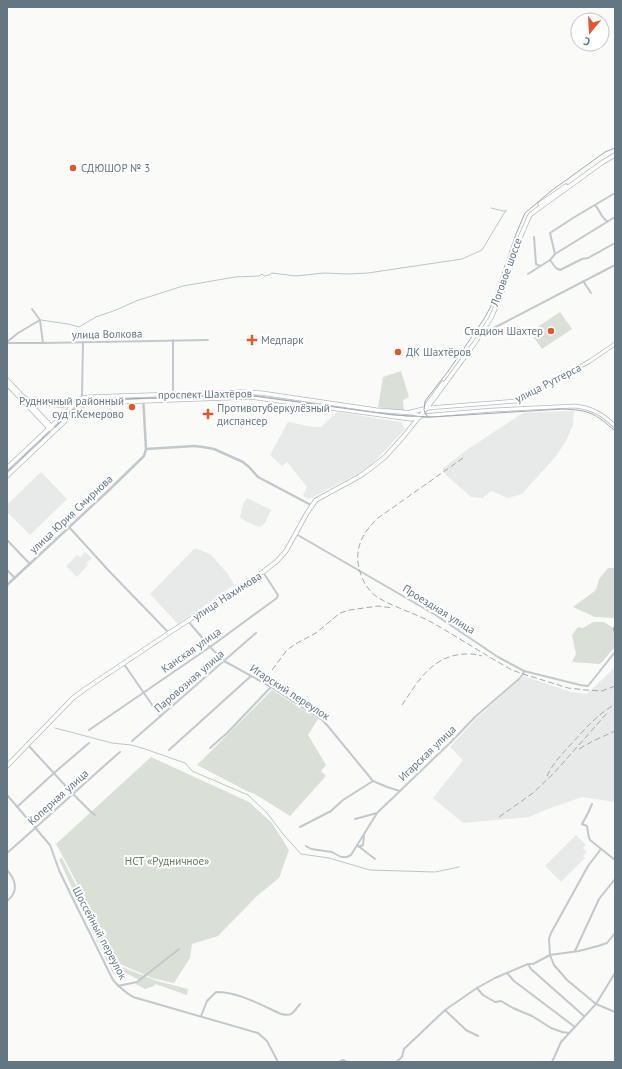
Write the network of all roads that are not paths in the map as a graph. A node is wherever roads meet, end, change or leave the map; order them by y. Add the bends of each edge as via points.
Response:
1 (615, 154) edge
2 (615, 193) edge
3 (595, 204) junction
4 (615, 217) edge
5 (607, 221) junction
6 (534, 237) dead end
7 (615, 243) edge
8 (555, 254) junction
9 (550, 260) junction
10 (615, 264) edge
11 (540, 266) junction
12 (528, 274) dead end
13 (583, 281) junction
14 (591, 293) dead end
15 (32, 309) dead end
16 (40, 320) junction
17 (490, 330) dead end
18 (173, 340) junction
19 (208, 340) dead end
20 (7, 342) edge
21 (83, 342) junction
22 (43, 343) junction
23 (615, 344) edge
24 (7, 380) edge
25 (7, 384) edge
26 (20, 394) junction
27 (173, 394) junction
28 (143, 395) junction
29 (83, 398) junction
30 (143, 400) junction
31 (513, 402) junction
32 (74, 404) junction
33 (426, 408) junction
34 (516, 409) junction
35 (410, 413) junction
36 (420, 416) junction
37 (615, 426) edge
38 (51, 427) junction
39 (54, 431) junction
40 (146, 449) junction
41 (7, 468) edge
42 (7, 476) edge
43 (312, 505) junction
44 (69, 527) junction
45 (295, 534) junction
46 (7, 540) edge
47 (30, 564) junction
48 (7, 570) edge
49 (263, 572) junction
50 (14, 578) junction
51 (7, 585) edge
52 (188, 622) junction
53 (169, 633) junction
54 (256, 633) dead end
55 (210, 647) junction
56 (615, 652) edge
57 (224, 661) junction
58 (123, 663) junction
59 (524, 671) junction
60 (251, 676) junction
61 (271, 687) junction
62 (144, 692) junction
63 (161, 716) junction
64 (88, 730) dead end
65 (132, 741) dead end
66 (89, 743) dead end
67 (28, 745) junction
68 (210, 748) dead end
69 (169, 750) dead end
70 (120, 752) dead end
71 (7, 766) edge
72 (54, 773) junction
73 (373, 781) junction
74 (400, 791) junction
75 (73, 794) junction
76 (7, 795) edge
77 (592, 804) dead end
78 (17, 807) junction
79 (377, 813) junction
80 (95, 815) dead end
81 (355, 819) dead end
82 (300, 827) dead end
83 (36, 828) junction
84 (364, 835) junction
85 (306, 846) dead end
86 (358, 846) junction
87 (601, 849) junction
88 (7, 853) edge
89 (375, 859) dead end
90 (615, 860) edge
91 (7, 870) edge
92 (615, 879) edge
93 (7, 901) edge
94 (615, 933) edge
95 (179, 949) dead end
96 (575, 951) junction
97 (550, 956) junction
98 (528, 964) junction
99 (506, 973) junction
100 (615, 973) edge
101 (118, 986) junction
102 (477, 988) junction
103 (300, 1004) dead end
104 (596, 1004) junction
105 (446, 1010) junction
106 (615, 1012) edge
107 (201, 1016) junction
108 (584, 1016) junction
109 (575, 1027) junction
110 (569, 1033) junction
111 (478, 1036) dead end
112 (278, 1062) edge
113 (339, 1062) edge
114 (347, 1062) edge
115 (396, 1062) edge
116 (552, 1062) edge

1 - 33 main road, Логовое шоссе via 609,155 527,216 485,324
2 - 3 street
3 - 5 street
3 - 8 street via 550,233
4 - 5 street
5 - 8 street
6 - 11 street via 536,264
7 - 9 street via 560,270
8 - 9 street
9 - 11 street
10 - 13 street
11 - 12 street
13 - 14 street
13 - 17 street
15 - 16 street
16 - 20 street, улица Волкова
16 - 22 street
18 - 19 street, улица Волкова
18 - 21 street, улица Волкова
18 - 27 street
20 - 22 street, улица Волкова
21 - 22 street, улица Волкова
21 - 29 street
23 - 31 main road, улица Рутгерса via 590,362
24 - 26 main road
25 - 38 main road
26 - 32 street via 52,407
26 - 38 main road
27 - 28 main road, проспект Шахтёров
27 - 35 main road, проспект Шахтёров via 251,392
28 - 29 main road, проспект Шахтёров
28 - 30 street
29 - 32 main road, проспект Шахтёров
30 - 36 main road, проспект Шахтёров via 251,397 411,419
30 - 39 main road, проспект Шахтёров via 89,402
30 - 40 street
31 - 33 main road, улица Рутгерса
31 - 34 main road
32 - 38 main road, проспект Шахтёров
33 - 35 main road, проспект Шахтёров
33 - 36 main road, улица Нахимова
34 - 36 main road, улица Рутгерса
34 - 37 main road, улица Рутгерса via 563,406 587,408 605,416
35 - 36 main road
36 - 43 main road, улица Нахимова via 393,449 375,466 316,500
38 - 39 main road
38 - 41 main road, проспект Шахтёров
39 - 42 main road, проспект Шахтёров
40 - 43 street via 195,446 209,448 243,462 258,477
40 - 44 street, улица Юрия Смирнова via 145,454
43 - 45 main road, улица Нахимова
44 - 47 street, улица Юрия Смирнова
44 - 53 street
45 - 49 main road, улица Нахимова via 282,555
45 - 59 street, Проездная улица via 434,614 498,657
46 - 47 street
47 - 50 street, улица Юрия Смирнова
48 - 50 street
49 - 52 main road, улица Нахимова
49 - 55 street, Канская улица via 278,595 277,598
50 - 51 street, улица Юрия Смирнова
52 - 53 main road, улица Нахимова
52 - 55 street, Игарский переулок
53 - 58 main road, улица Нахимова
54 - 57 street, Паровозная улица
55 - 57 street, Игарский переулок
55 - 62 street, Канская улица
56 - 59 street, Проездная улица via 588,686
57 - 60 street, Игарский переулок
57 - 63 street, Паровозная улица
58 - 62 street
58 - 67 main road, улица Нахимова via 73,698
59 - 74 street, Игарская улица via 519,679 475,717
60 - 61 street, Игарский переулок
60 - 69 street
61 - 68 street
61 - 73 street, Игарский переулок via 327,724
62 - 63 street
62 - 64 street, Канская улица
63 - 65 street, Паровозная улица
66 - 72 street
67 - 71 main road, улица Нахимова
67 - 72 street
70 - 75 street, Коперная улица
72 - 75 street
72 - 78 street
73 - 74 street, Игарский переулок
73 - 82 street via 331,811
74 - 79 street, Игарская улица
75 - 80 street
75 - 83 street, Коперная улица
76 - 78 street, Шоссейный переулок
77 - 87 street via 582,824 587,826 590,840
78 - 83 street, Шоссейный переулок
79 - 81 street
79 - 84 street, Игарская улица
83 - 88 street, Коперная улица
83 - 101 street, Шоссейный переулок via 50,845 70,893
84 - 86 street, Игарская улица
84 - 86 street via 363,845
85 - 86 street, Игарская улица via 342,857 351,855
86 - 89 street
87 - 90 street
87 - 97 street via 588,866 551,933
91 - 93 street via 15,884 12,897
92 - 96 street via 598,898
94 - 96 street via 607,942
95 - 101 street via 136,982
96 - 97 street
97 - 98 street
97 - 104 street via 567,980
98 - 99 street
98 - 108 street
99 - 102 street
99 - 109 street
100 - 104 street
101 - 107 street, Шоссейный переулок via 133,997
102 - 105 street
102 - 110 street via 495,1002 501,1001 551,1028
103 - 107 street via 288,1016 243,997 216,992 207,1001
104 - 106 street
104 - 108 street
105 - 111 street via 466,1030
105 - 115 street via 404,1049 402,1057
107 - 112 street, Шоссейный переулок via 258,1033 267,1041
108 - 109 street
109 - 110 street
110 - 116 street via 561,1042
113 - 114 street

